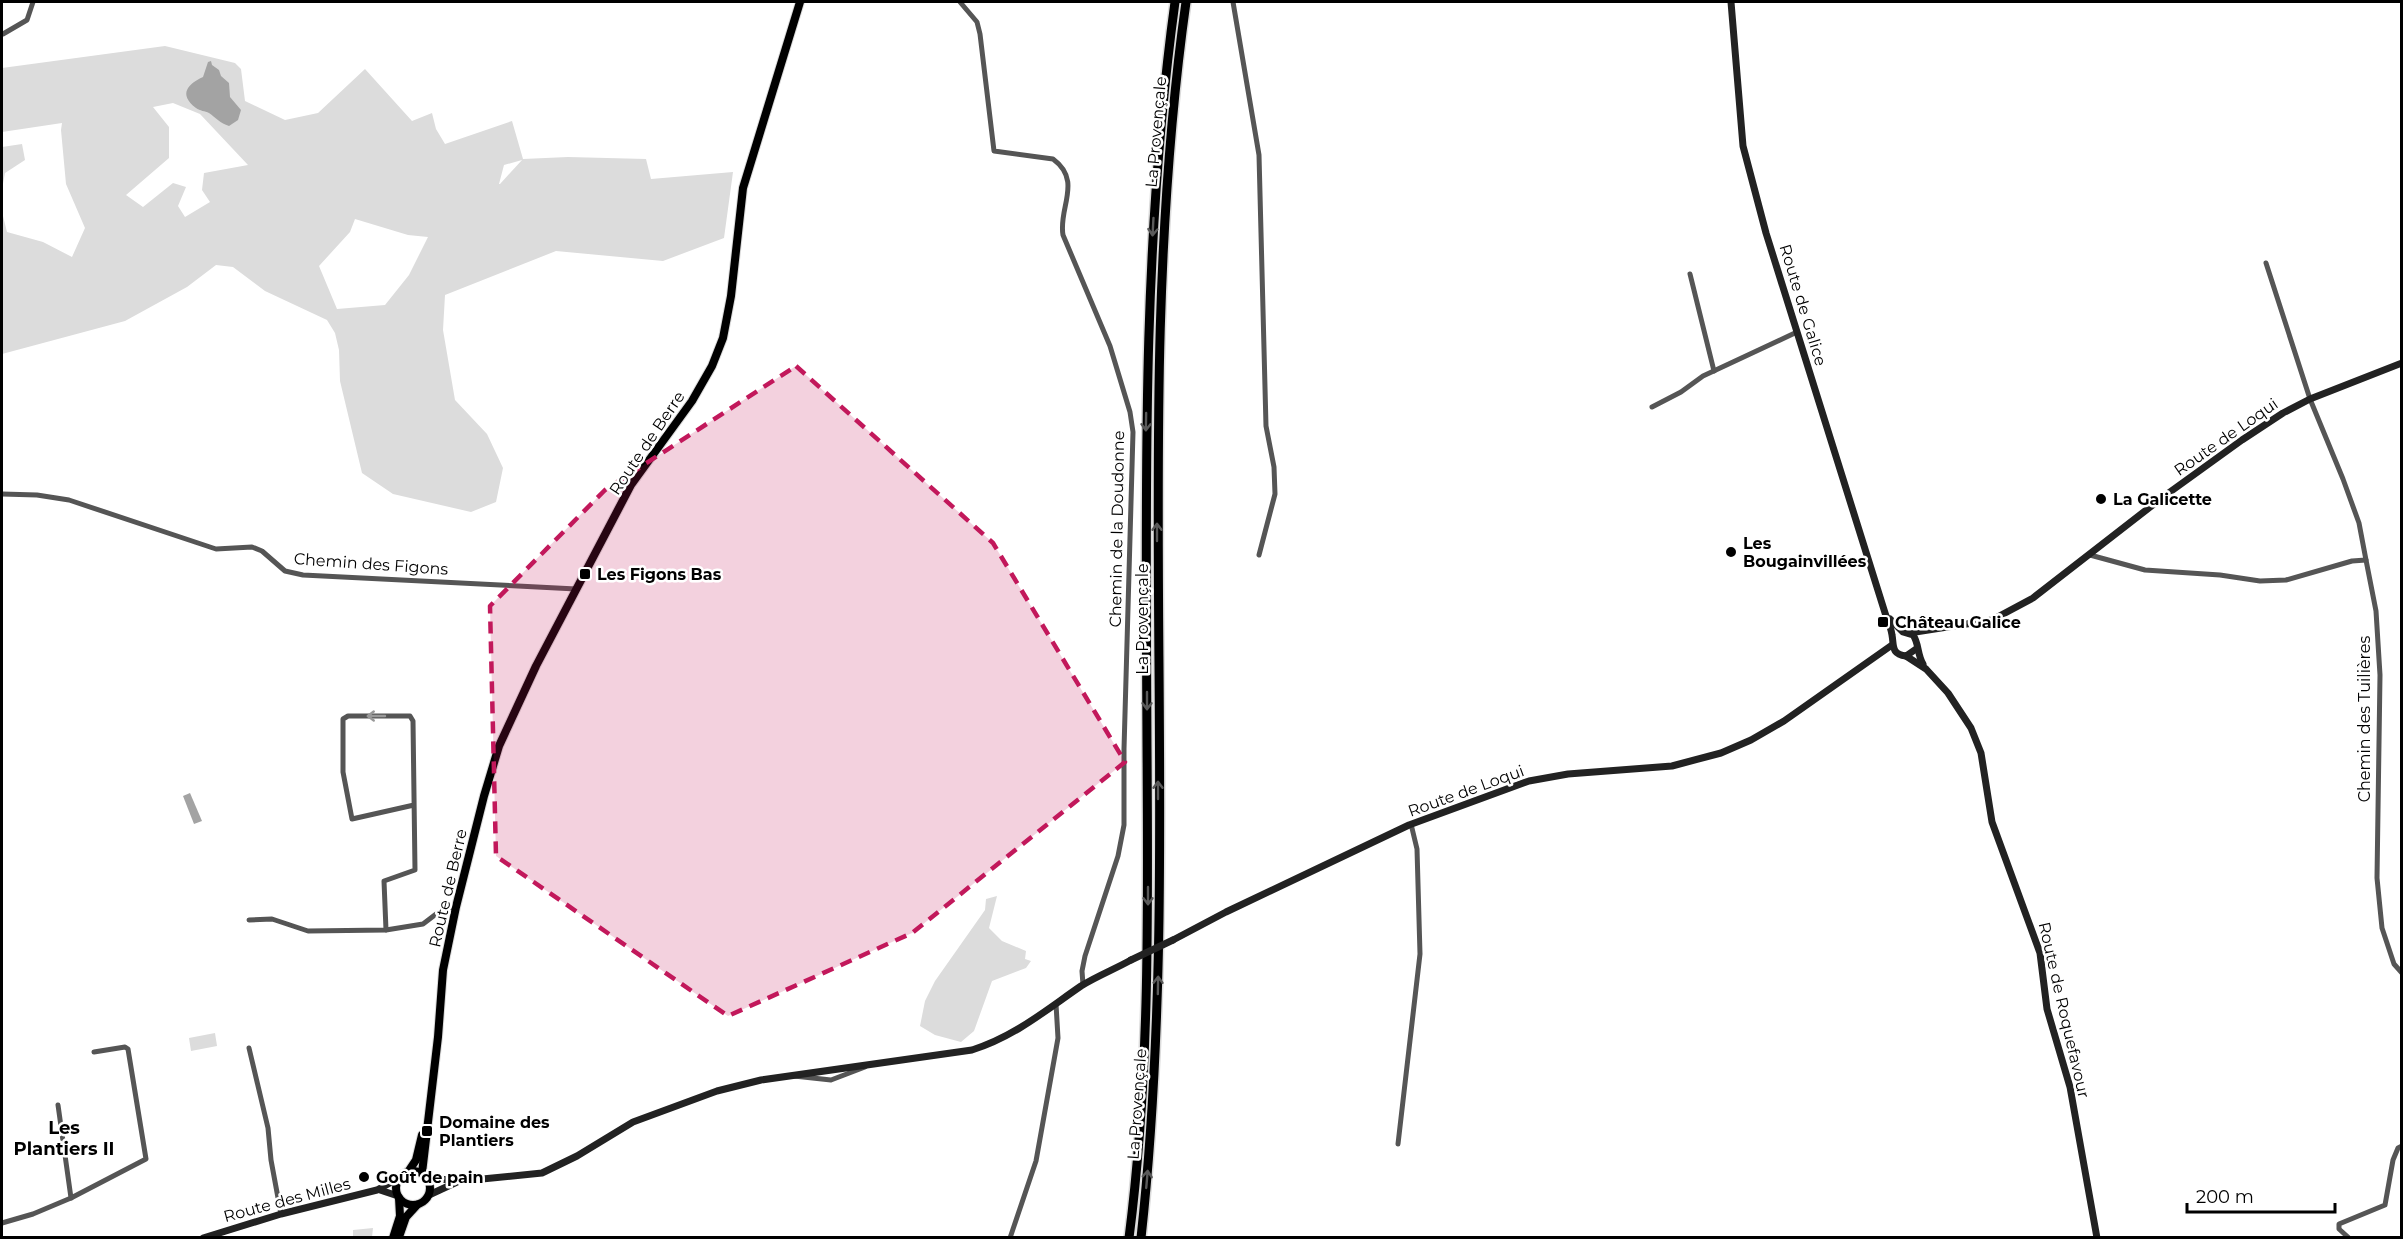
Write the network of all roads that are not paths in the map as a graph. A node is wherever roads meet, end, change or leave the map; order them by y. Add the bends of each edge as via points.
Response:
1 (33, 2) edge
2 (800, 2) edge
3 (960, 2) edge
4 (1175, 2) edge
5 (1186, 2) edge
6 (1233, 2) edge
7 (1731, 2) edge
8 (3, 34) dead end
9 (2266, 263) dead end
10 (1690, 274) dead end
11 (1797, 332) junction
12 (2402, 363) edge
13 (1714, 371) junction
14 (2310, 399) junction
15 (1652, 406) dead end
16 (2, 494) edge
17 (1259, 555) dead end
18 (2090, 555) junction
19 (2366, 560) junction
20 (576, 589) junction
21 (1884, 612) junction
22 (1937, 629) junction
23 (1906, 632) junction
24 (1893, 642) junction
25 (1916, 646) junction
26 (1897, 654) junction
27 (1906, 656) junction
28 (1871, 658) junction
29 (1926, 669) junction
30 (414, 805) junction
31 (1411, 825) junction
32 (456, 907) junction
33 (249, 920) dead end
34 (386, 930) junction
35 (2402, 973) edge
36 (1083, 985) junction
37 (441, 987) junction
38 (1056, 1004) junction
39 (249, 1048) dead end
40 (94, 1052) dead end
41 (58, 1104) dead end
42 (1398, 1144) dead end
43 (2402, 1146) edge
44 (408, 1172) junction
45 (425, 1175) junction
46 (399, 1178) junction
47 (462, 1181) junction
48 (377, 1190) junction
49 (429, 1195) junction
50 (71, 1198) junction
51 (399, 1199) junction
52 (417, 1205) junction
53 (281, 1214) junction
54 (2, 1223) edge
55 (203, 1238) edge
56 (393, 1238) edge
57 (399, 1238) edge
58 (1010, 1238) edge
59 (1130, 1238) edge
60 (1141, 1238) edge
61 (2097, 1238) edge
62 (2349, 1238) edge

1 - 8 street via 27,20
2 - 20 main road, Route de Berre via 743,188 723,338 692,401 631,485
3 - 36 street, Chemin de la Doudonne via 977,22 980,34 994,151 1053,159 1063,169 1069,196 1062,217 1063,235 1110,346 1134,432 1124,825 1118,856 1084,956
4 -> 59 highway, La Provençale via 1159,131 1150,285 1146,457 1147,981
60 -> 5 highway, La Provençale via 1158,981 1160,309 1169,142
6 - 17 street via 1259,164 1266,426 1274,468 1275,494
7 - 11 main road, Route de Galice via 1743,146
9 - 14 street, Chemin des Tuilières
10 - 13 street
11 - 13 street
11 - 21 main road, Route de Galice
12 - 14 main road, Route de Loqui
13 - 15 street
14 - 18 main road, Route de Loqui via 2242,440
14 - 19 street, Chemin des Tuilières via 2359,523
16 - 20 street, Chemin des Figons via 69,500 216,549 252,547 285,571 303,575
18 - 19 street via 2145,570 2260,581 2286,580
18 - 22 main road, Route de Loqui via 2033,598 1992,620
19 - 35 street, Chemin des Tuilières via 2376,611 2380,675 2377,878 2382,928 2394,964
20 - 32 main road, Route de Berre via 499,746
21 - 23 main road
21 - 24 main road, Route de Galice
22 - 23 main road, Route de Loqui
22 - 25 main road
23 - 24 main road
23 - 25 main road
24 - 26 main road
24 - 28 main road, Route de Loqui
25 - 27 main road
25 - 29 main road
26 - 27 main road
26 - 28 main road
27 - 29 main road
28 - 31 main road, Route de Loqui via 1784,722 1721,753 1672,766 1529,781
29 - 61 main road, Route de Roquefavour via 1957,704 1981,753 1992,822 2040,952 2046,1009 2070,1087
30 -> 30 street via 410,716 343,719 343,772 352,819
30 - 34 street via 415,870 384,880
31 - 36 main road, Route de Loqui, bridge
31 - 42 street via 1417,849 1420,954
32 - 34 street via 444,908 423,924
32 - 37 main road, Route de Berre
33 - 34 street via 272,919 308,931
36 - 38 main road, Route de Loqui
37 - 44 main road, Route de Berre via 421,1139 416,1160
37 - 45 main road, Route de Berre
38 - 47 main road, Route de Loqui via 989,1045 792,1075 717,1091 622,1127 542,1173
38 - 58 street via 1058,1038 1036,1161
39 - 53 street via 268,1128
40 - 50 street via 128,1049 146,1159
41 - 50 street
43 - 62 street via 2393,1160 2385,1205 2339,1224
44 - 45 main road
44 - 46 main road
45 - 47 main road
45 - 49 main road via 430,1183
46 - 48 main road, Route des Milles
46 - 51 main road
47 - 49 main road
48 - 51 main road, Route des Milles
48 - 53 main road, Route des Milles
49 - 52 main road
50 - 54 street via 33,1215
51 - 52 main road
51 - 56 main road via 400,1216
52 - 57 main road via 406,1217
53 - 55 main road, Route des Milles

